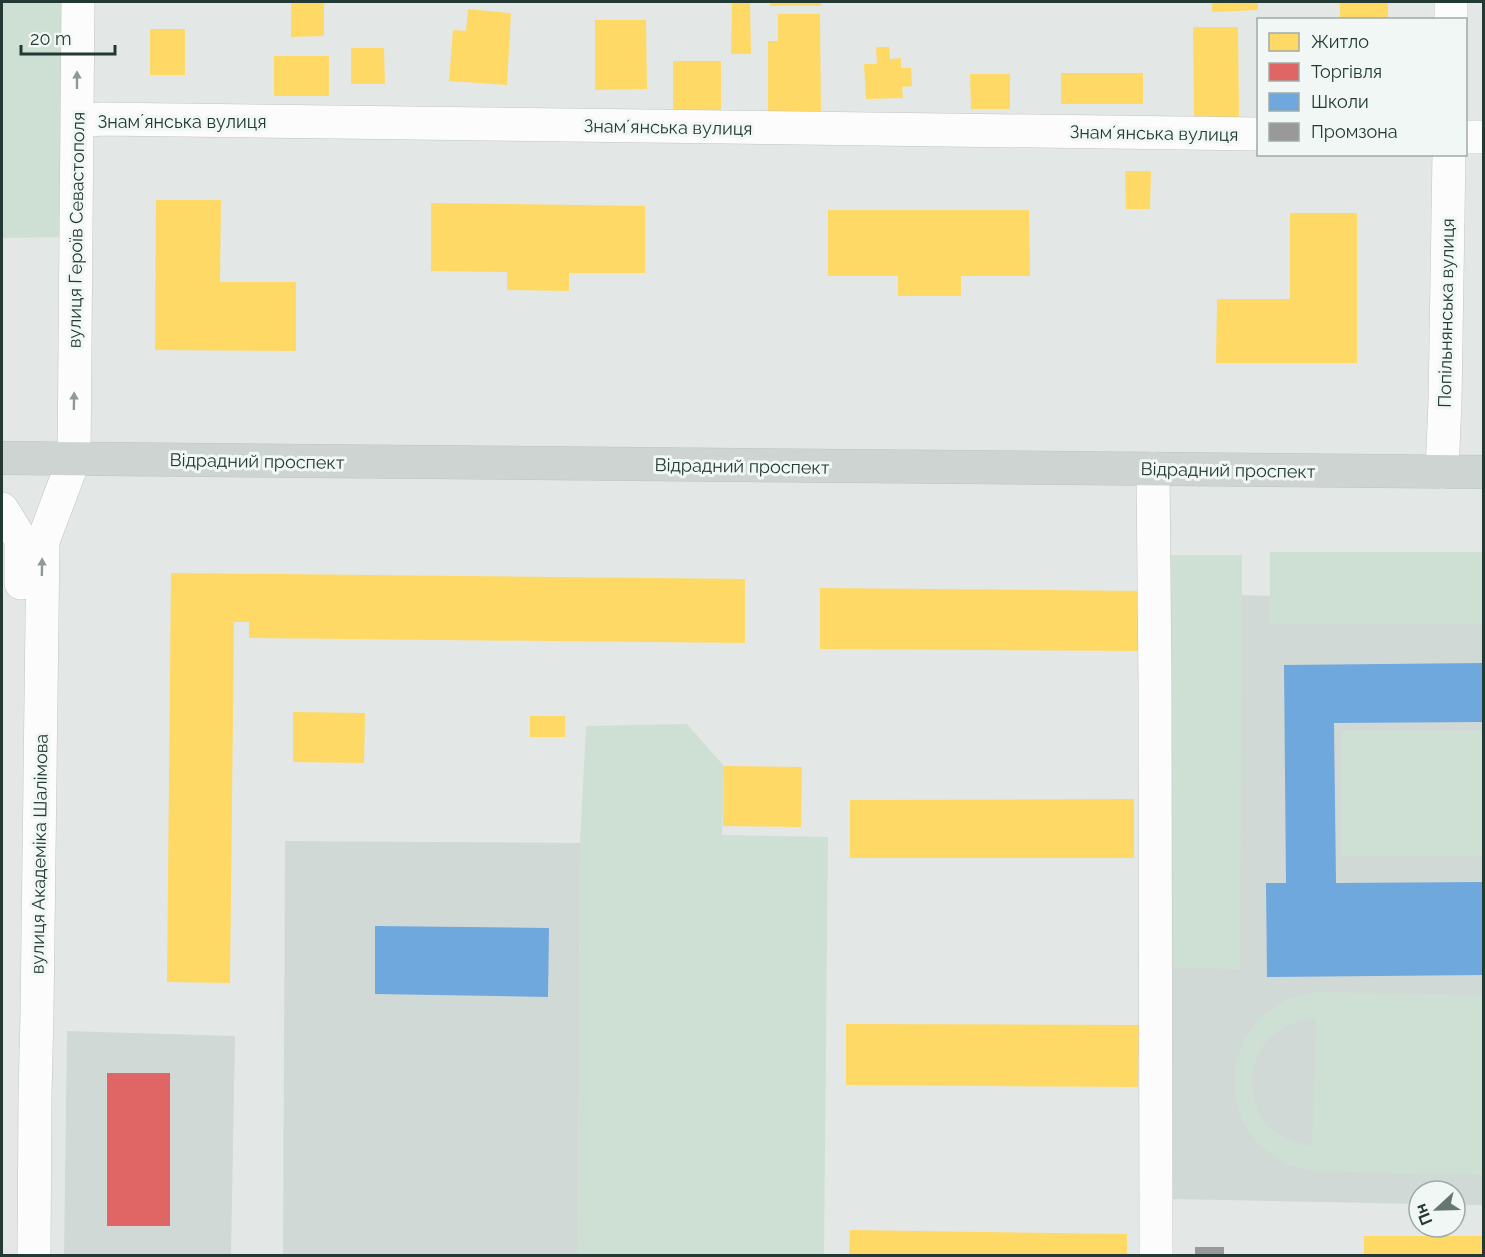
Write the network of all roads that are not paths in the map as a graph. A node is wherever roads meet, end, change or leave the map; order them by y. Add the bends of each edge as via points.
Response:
1 (78, 2) edge
2 (1451, 2) edge
3 (1451, 18) edge
4 (77, 121) junction
5 (1257, 134) edge
6 (1467, 137) edge
7 (1484, 137) edge
8 (1449, 156) edge
9 (2, 459) edge
10 (74, 459) junction
11 (1153, 469) junction
12 (1442, 472) junction
13 (1484, 472) edge
14 (2, 509) edge
15 (18, 1256) edge
16 (34, 1256) edge
17 (1156, 1256) edge

4 -> 1 street, вулиця Героїв Севастополя
2 - 3 street
4 - 5 street, Знамʼянська вулиця
10 -> 4 street, вулиця Героїв Севастополя
6 - 7 street
8 - 12 street, Попільнянська вулиця
9 - 10 main road, Відрадний проспект
10 - 11 main road, Відрадний проспект
16 -> 10 street, вулиця Академіка Шалімова via 43,541
11 - 12 main road, Відрадний проспект
11 - 17 street
12 - 13 main road, Відрадний проспект
14 - 15 street, вулиця Академіка Шалімова via 21,540

